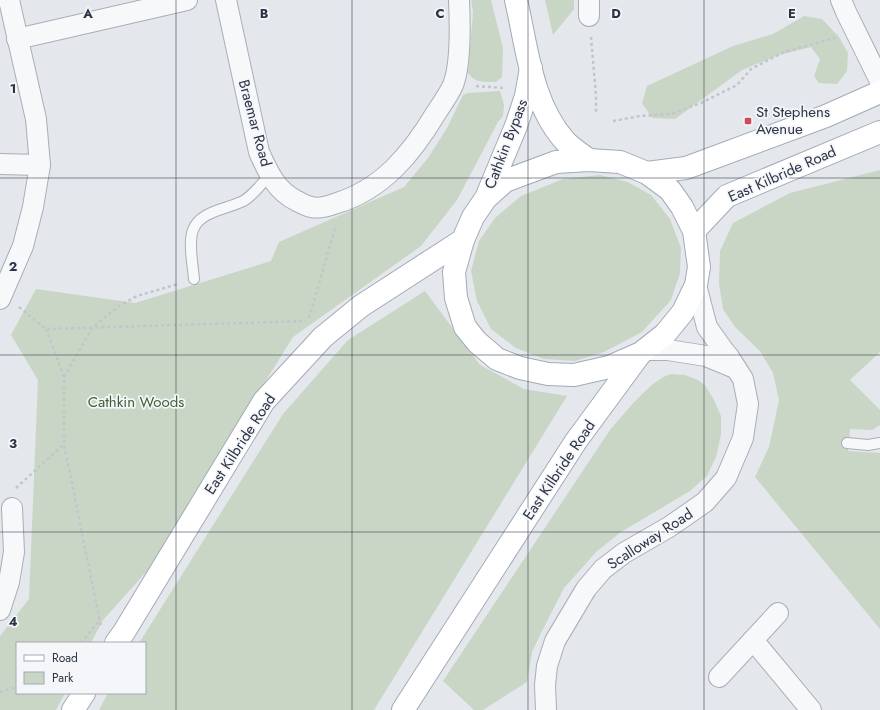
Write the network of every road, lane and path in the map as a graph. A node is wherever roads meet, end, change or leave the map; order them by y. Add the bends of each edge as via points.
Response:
1 (9, 0) edge
2 (187, 0) edge
3 (226, 0) edge
4 (459, 0) edge
5 (516, 0) edge
6 (841, 0) edge
7 (589, 8) edge
8 (838, 37) dead end
9 (17, 39) junction
10 (531, 68) junction
11 (880, 81) edge
12 (453, 84) junction
13 (880, 92) edge
14 (526, 96) junction
15 (596, 113) dead end
16 (613, 121) dead end
17 (880, 132) edge
18 (589, 160) junction
19 (0, 164) edge
20 (40, 165) junction
21 (647, 173) junction
22 (269, 176) junction
23 (486, 198) junction
24 (342, 202) junction
25 (694, 231) junction
26 (463, 240) junction
27 (194, 279) joint
28 (696, 285) junction
29 (2, 296) edge
30 (93, 327) junction
31 (46, 329) junction
32 (643, 351) junction
33 (737, 369) junction
34 (64, 377) junction
35 (847, 443) dead end
36 (880, 443) edge
37 (64, 444) junction
38 (12, 508) joint
39 (0, 610) edge
40 (778, 613) dead end
41 (99, 621) junction
42 (108, 636) edge
43 (753, 640) junction
44 (82, 642) edge
45 (718, 677) dead end
46 (16, 687) edge
47 (0, 692) edge
48 (83, 694) edge
49 (74, 710) edge
50 (403, 710) edge
51 (546, 710) edge
52 (811, 710) edge

1 - 9 street
2 - 9 street
3 - 22 street, Braemar Road via 259,152
4 - 12 street, Braemar Road via 459,39
5 - 10 main road, Cathkin Bypass
6 - 11 street
7 - 15 path
8 - 16 path via 784,52 751,69 737,85 679,112
9 - 20 street via 36,119
10 - 14 main road, Cathkin Bypass
10 - 18 main road, Cathkin Bypass via 541,103 554,126 565,141
12 - 14 path via 508,88
12 - 24 street, Braemar Road via 422,137 402,162 380,182
13 - 21 main road via 826,116 686,168
14 - 23 main road, Cathkin Bypass
17 - 25 main road, East Kilbride Road via 727,196
18 - 21 main road via 620,162
18 - 23 main road via 556,162 523,173 505,181
19 - 20 street
20 - 29 street via 23,246
21 - 25 main road via 670,190
22 - 24 street, Braemar Road via 289,197 311,207 324,207
22 - 27 lane via 256,192 244,200 202,217 193,229 191,244
23 - 26 main road via 473,217
24 - 30 path via 308,321
25 - 28 main road via 699,267
26 - 32 main road via 454,272 456,298 465,326 477,342 496,359 548,374 574,375 608,367
26 - 42 main road, East Kilbride Road via 361,306 323,337 264,401 124,632
27 - 30 path via 137,296 119,306
28 - 32 main road via 674,323 665,334
28 - 33 street, Scalloway Road via 707,327
29 - 31 path
30 - 31 path
30 - 34 path
31 - 34 path
32 - 33 street via 668,350 706,356
32 - 50 main road, East Kilbride Road via 576,441
33 - 51 street, Scalloway Road via 746,391 747,416 743,438 726,478 705,502 603,569 586,589 555,641 547,666
34 - 37 path
35 - 36 lane
37 - 38 path via 16,487
37 - 41 path
38 - 39 street via 14,552 9,582
40 - 43 street
41 - 42 path
41 - 44 path
43 - 45 street
43 - 52 street
46 - 47 path
48 - 49 main road

